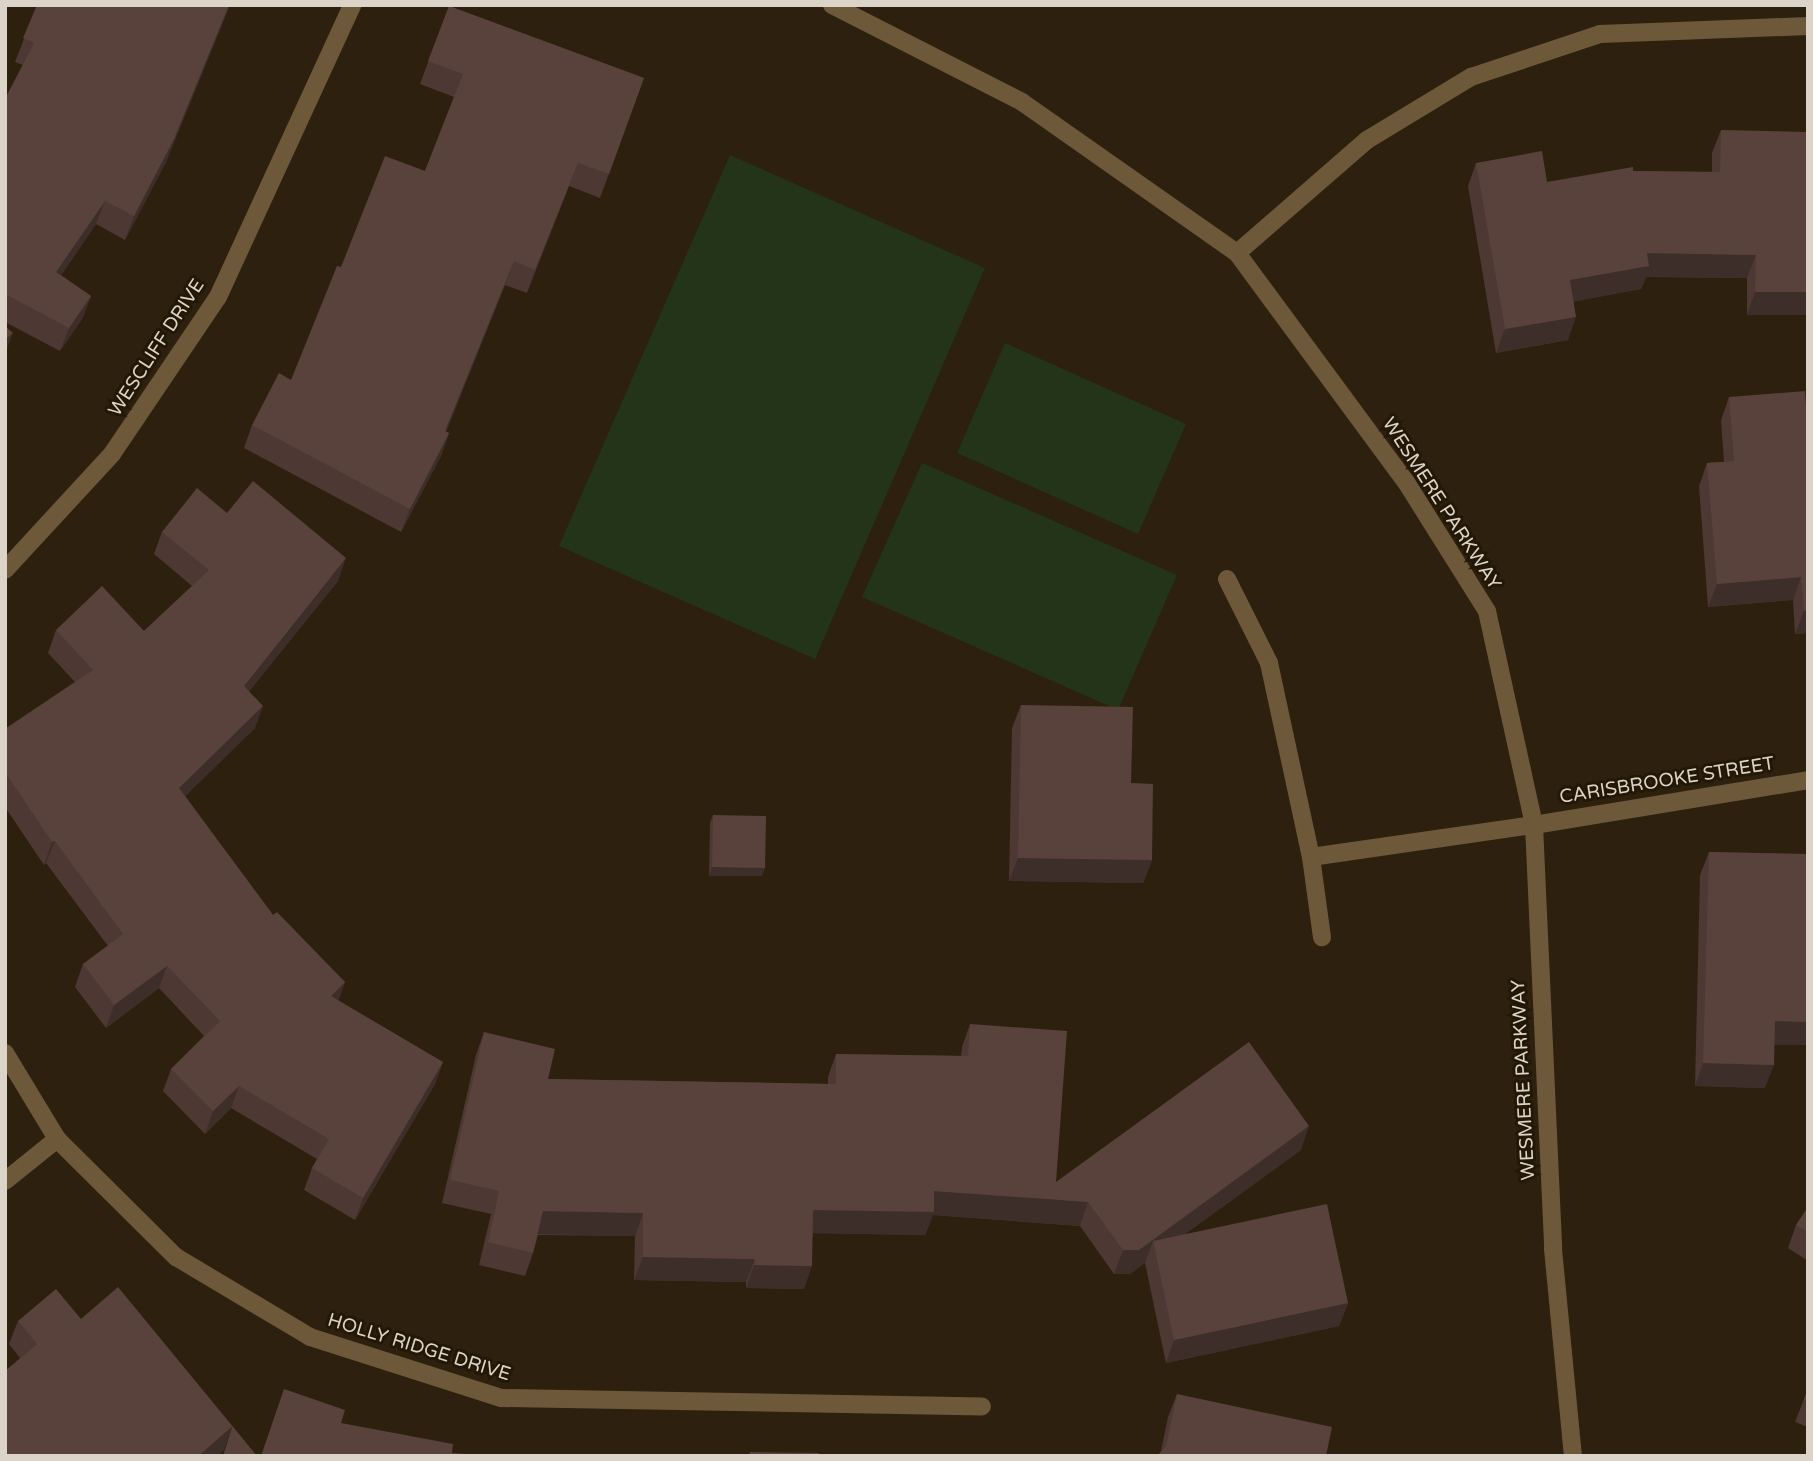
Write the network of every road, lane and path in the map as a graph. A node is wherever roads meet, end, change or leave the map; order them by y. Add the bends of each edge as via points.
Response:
1 (352, 5) edge
2 (832, 5) edge
3 (1808, 26) edge
4 (1237, 253) junction
5 (5, 570) edge
6 (1227, 579) dead end
7 (1808, 780) edge
8 (1534, 825) junction
9 (1311, 857) junction
10 (1322, 937) dead end
11 (5, 1053) edge
12 (57, 1139) junction
13 (5, 1181) edge
14 (982, 1406) dead end
15 (1573, 1456) edge

1 - 5 street, WESCLIFF DRIVE via 219,297 112,454
2 - 4 street, WESMERE PARKWAY via 1022,102
3 - 4 street via 1600,34 1471,77 1367,140
4 - 8 street, WESMERE PARKWAY via 1406,482 1487,611
6 - 9 street via 1269,663
7 - 8 street, CARISBROOKE STREET
8 - 9 street, CARISBROOKE STREET
8 - 15 street, WESMERE PARKWAY via 1553,1249
9 - 10 street
11 - 12 street, HOLLY RIDGE DRIVE
12 - 13 street
12 - 14 street, HOLLY RIDGE DRIVE via 176,1257 310,1337 500,1398

